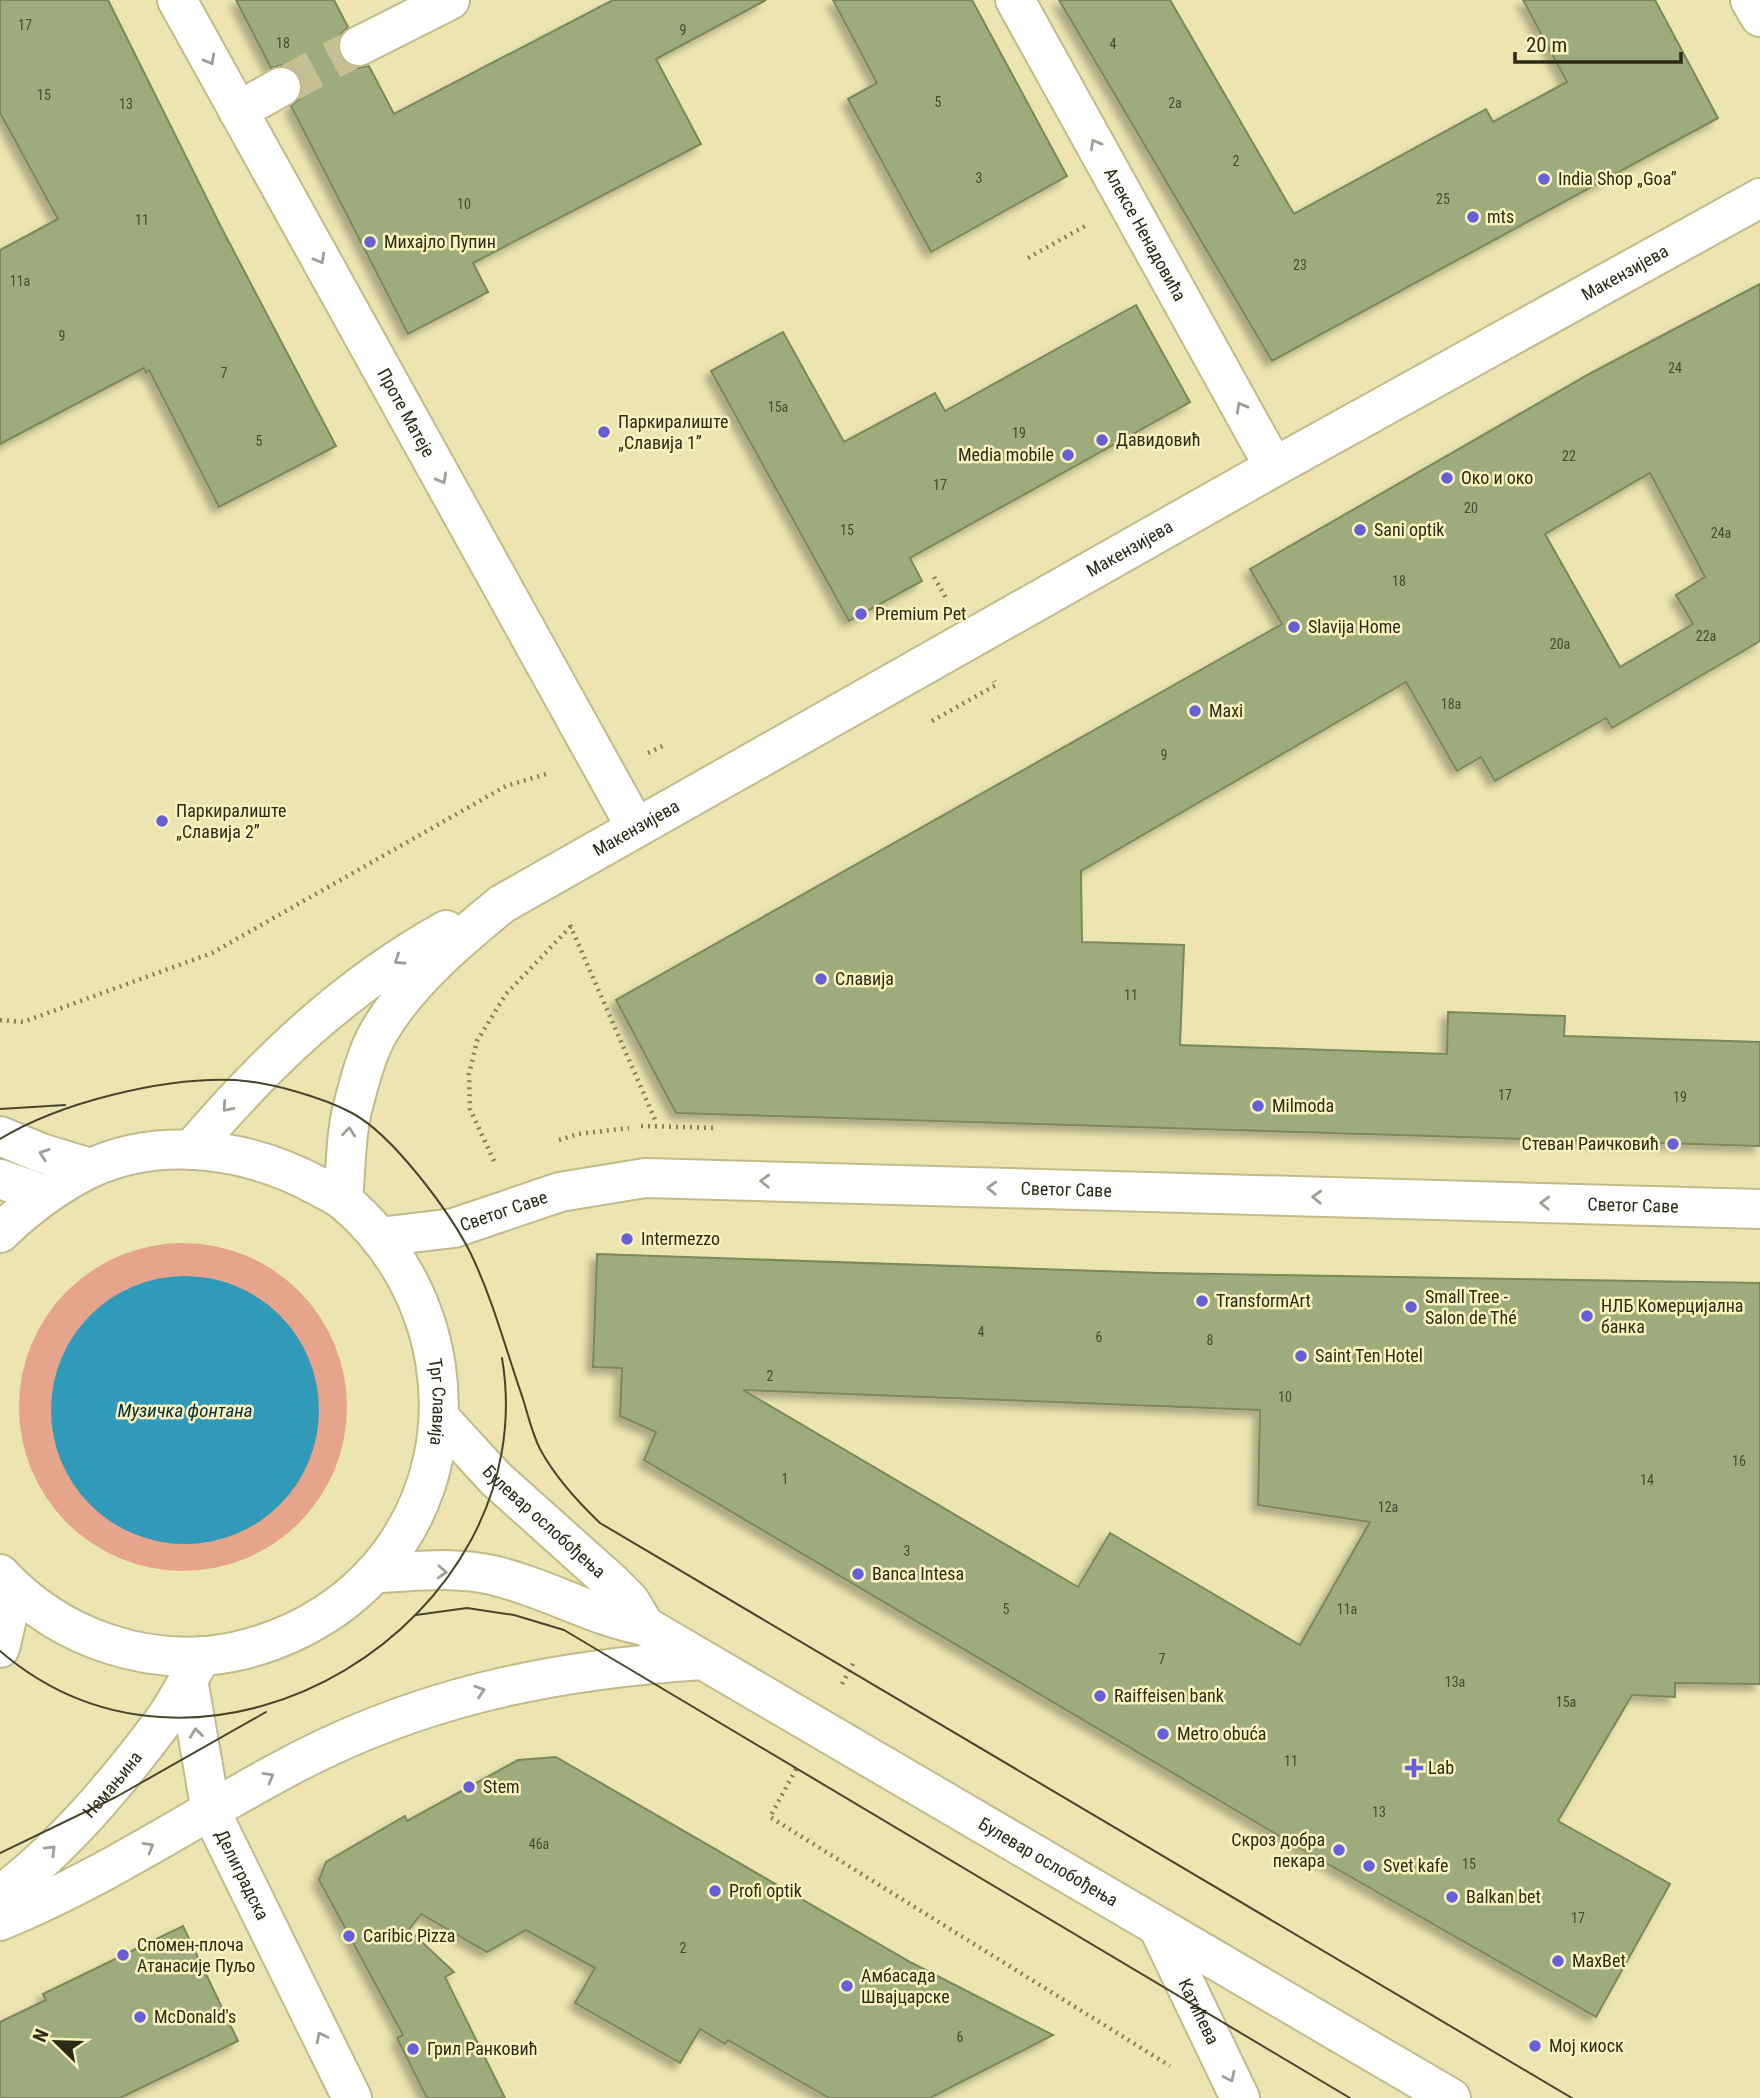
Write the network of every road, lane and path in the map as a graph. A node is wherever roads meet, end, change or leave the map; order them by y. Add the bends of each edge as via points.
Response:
1 (177, 0) edge
2 (450, 0) edge
3 (1015, 0) edge
4 (1750, 0) edge
5 (1760, 17) edge
6 (359, 46) tunnel mouth
7 (281, 87) tunnel mouth
8 (238, 111) junction
9 (1760, 198) edge
10 (1128, 202) junction
11 (1028, 258) dead end
12 (1274, 467) junction
13 (506, 786) dead end
14 (635, 826) junction
15 (502, 904) junction
16 (0, 1020) edge
17 (657, 1125) dead end
18 (0, 1136) edge
19 (191, 1150) junction
20 (492, 1162) dead end
21 (90, 1168) junction
22 (0, 1179) edge
23 (45, 1195) junction
24 (343, 1200) junction
25 (1760, 1209) edge
26 (0, 1233) edge
27 (379, 1237) junction
28 (440, 1418) junction
29 (374, 1573) junction
30 (7, 1581) edge
31 (645, 1626) junction
32 (0, 1648) edge
33 (702, 1660) junction
34 (195, 1667) junction
35 (211, 1812) junction
36 (770, 1817) dead end
37 (0, 1895) edge
38 (0, 1921) edge
39 (1157, 1927) junction
40 (1180, 2072) dead end
41 (352, 2098) edge
42 (1240, 2098) edge
43 (1451, 2098) edge

1 -> 8 main road, Проте Матеје
2 - 6 main road
10 -> 3 main road, Алексе Ненадовића
4 - 5 main road
7 - 8 main road
8 -> 14 main road, Проте Матеје
9 - 12 main road, Макензијева
10 - 11 path
12 -> 10 main road, Алексе Ненадовића
12 - 14 main road, Макензијева
13 - 16 path via 212,953 23,1021
14 - 15 main road, Макензијева
15 -> 19 main road, Макензијева via 444,931 373,976 304,1029 248,1083
24 -> 15 main road, Макензијева via 351,1113 379,1031 412,986
17 - 20 path via 570,925 506,994 477,1041 469,1074 470,1109
21 -> 18 main road
19 - 21 main road, Трг Славија via 156,1152
19 - 24 main road, Трг Славија via 225,1152 280,1167
21 - 23 main road, Трг Славија
22 - 23 main road
23 - 26 main road, Трг Славија
24 - 27 main road, Трг Славија
25 -> 27 main road, Светог Саве via 646,1178 560,1192 454,1228
27 - 28 main road, Трг Славија via 407,1277 427,1322 438,1369
28 - 29 main road, Трг Славија via 431,1466 415,1512
28 - 31 main road, Булевар ослобођења via 495,1478 630,1601
29 -> 31 main road, Булевар ослобођења via 490,1574 548,1592 610,1619
29 - 34 main road, Трг Славија via 355,1593 309,1625
30 - 32 main road
30 - 34 main road, Трг Славија via 47,1614 95,1639
31 - 33 main road, Булевар ослобођења
35 -> 33 main road via 277,1772 395,1718 493,1687 589,1670
33 - 39 main road, Булевар ослобођења
35 -> 34 main road, Делиградска via 198,1750
37 -> 34 main road, Немањина via 92,1808 165,1718
38 -> 35 main road via 85,1884
41 -> 35 main road, Делиградска
36 - 40 path
39 -> 42 main road, Катићева
39 - 43 main road, Булевар ослобођења

